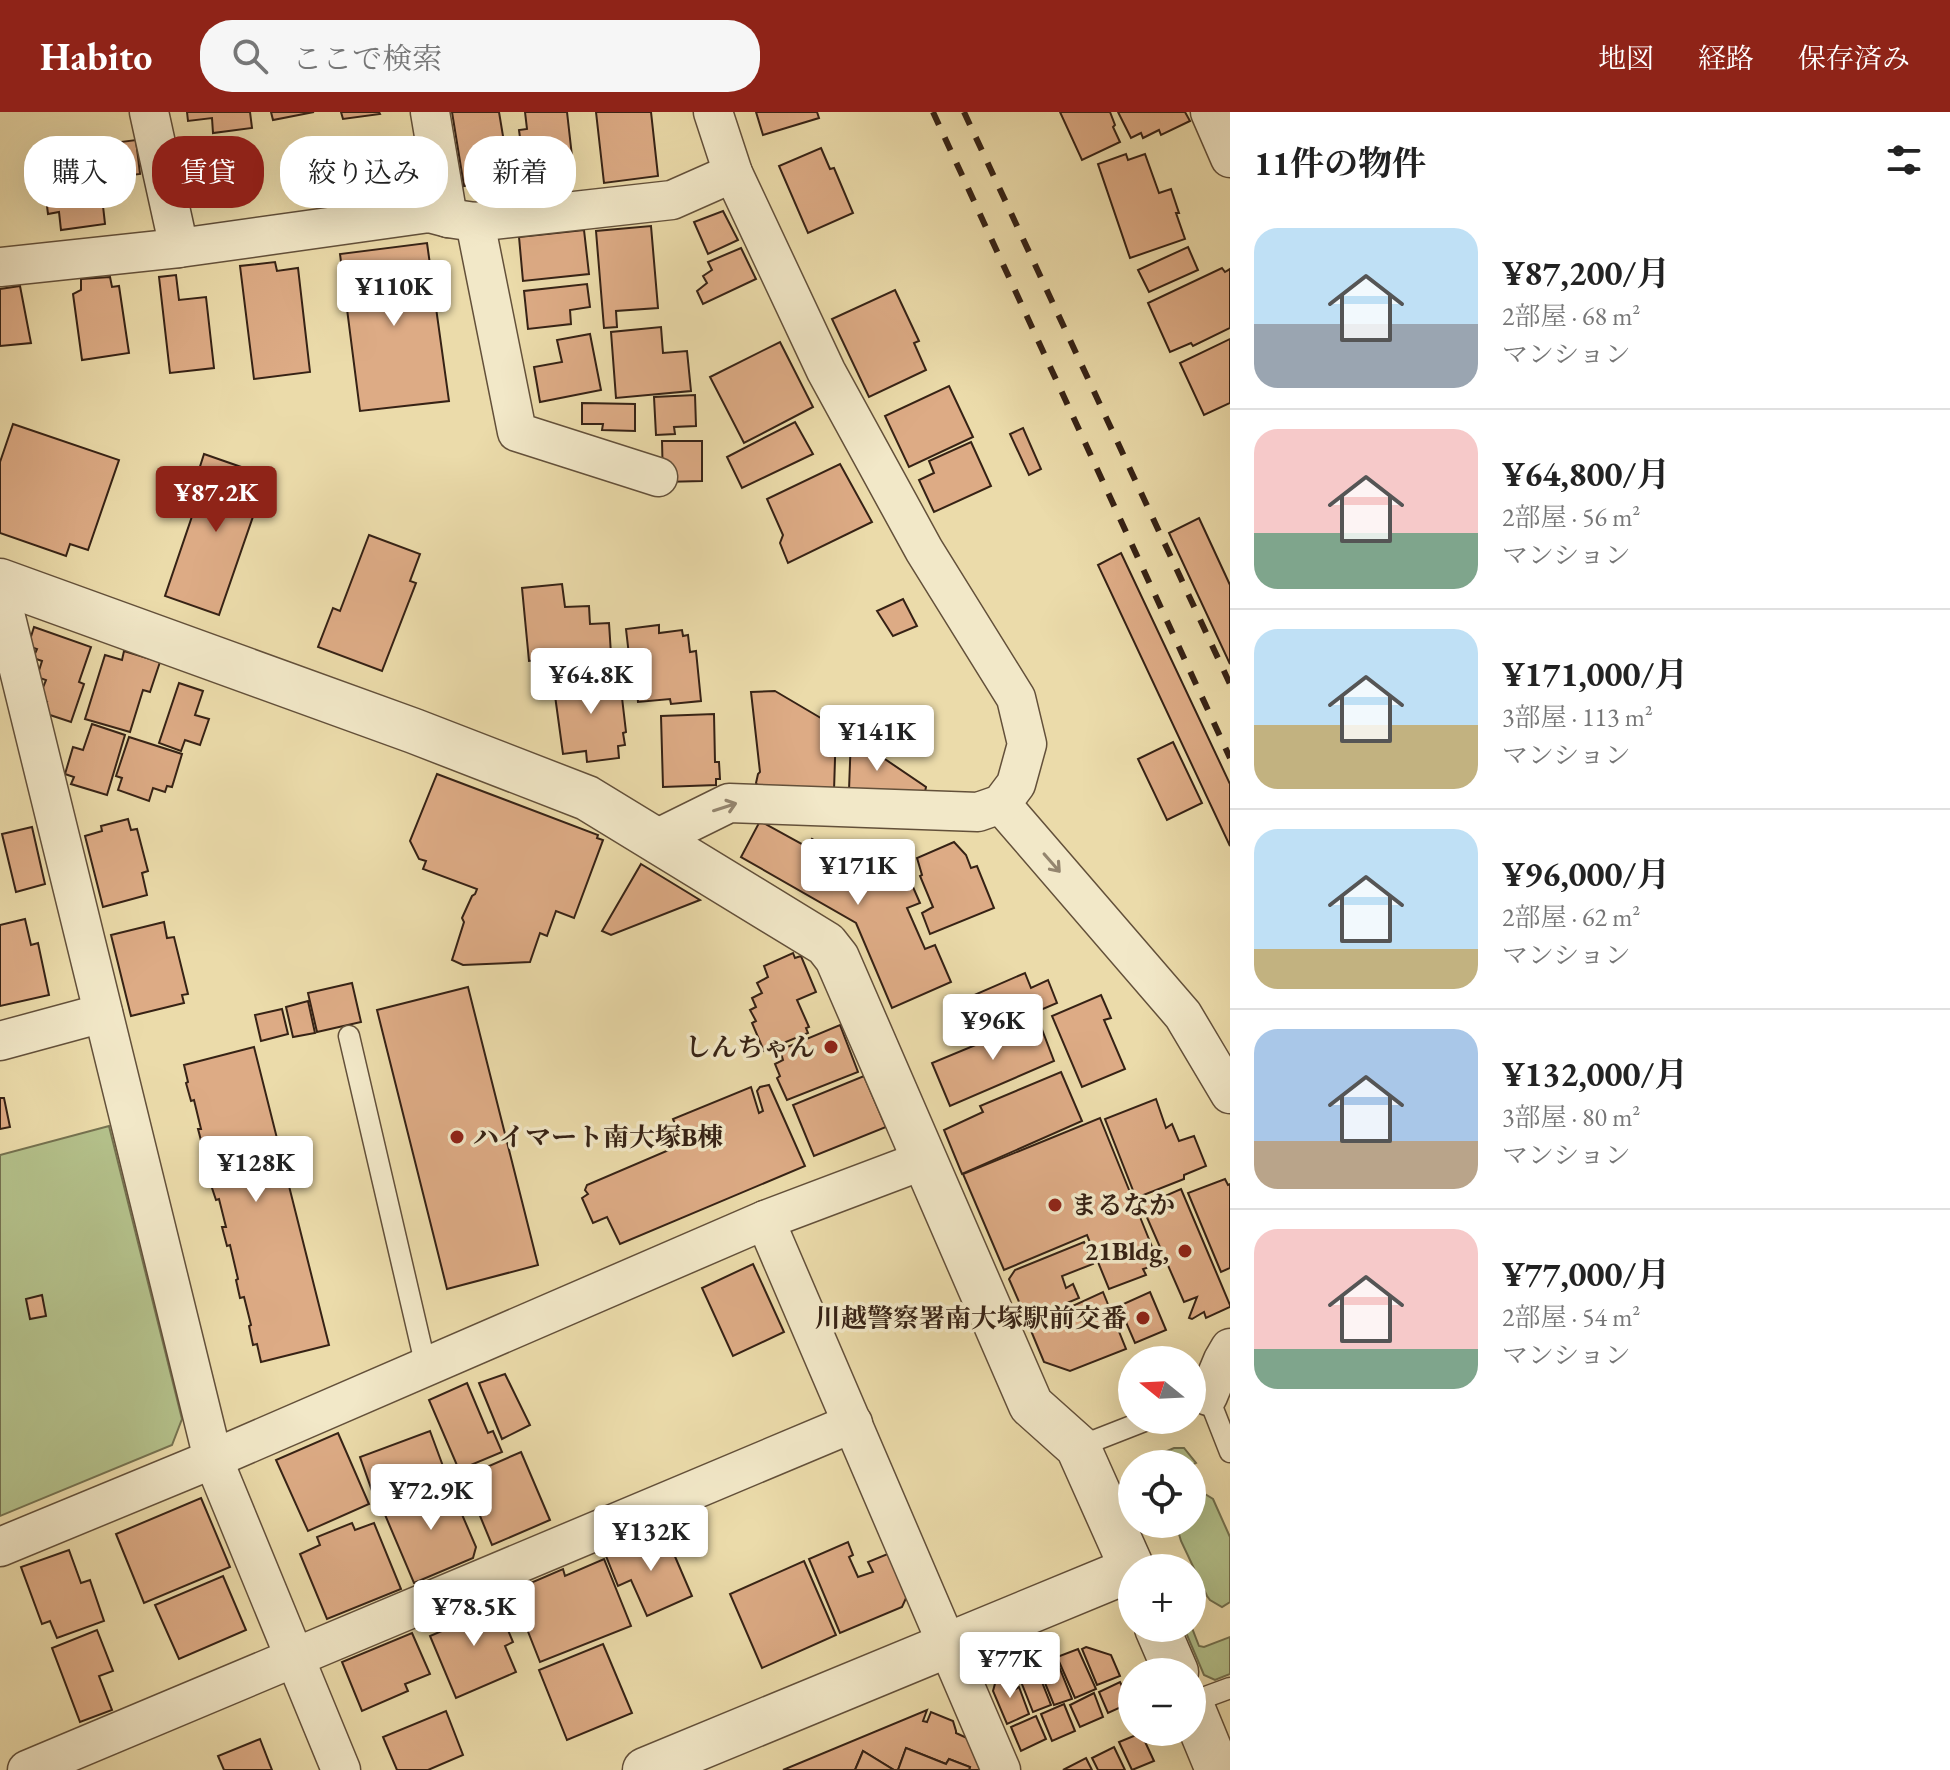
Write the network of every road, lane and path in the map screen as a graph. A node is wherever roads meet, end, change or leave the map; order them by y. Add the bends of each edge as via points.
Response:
1 (149, 112) edge
2 (430, 112) edge
3 (713, 112) edge
4 (1210, 112) edge
5 (1230, 158) edge
6 (733, 173) junction
7 (461, 220) junction
8 (179, 248) junction
9 (0, 267) edge
10 (658, 477) dead end
11 (0, 581) edge
12 (0, 593) edge
13 (1001, 804) junction
14 (654, 840) junction
15 (103, 1013) junction
16 (349, 1036) dead end
17 (0, 1041) edge
18 (1230, 1094) edge
19 (924, 1160) junction
20 (765, 1220) junction
21 (1230, 1348) edge
22 (426, 1367) junction
23 (1206, 1389) edge
24 (1206, 1410) edge
25 (853, 1423) junction
26 (1118, 1431) edge
27 (1078, 1447) junction
28 (1230, 1452) edge
29 (213, 1459) junction
30 (0, 1547) edge
31 (1125, 1554) edge
32 (1118, 1575) edge
33 (948, 1645) junction
34 (295, 1658) junction
35 (1230, 1688) edge
36 (1206, 1698) edge
37 (1206, 1740) edge
38 (27, 1770) edge
39 (341, 1770) edge
40 (645, 1770) edge
41 (1001, 1770) edge
42 (1218, 1770) edge

1 - 8 street
2 - 7 street
3 - 6 street
4 - 5 street
6 - 7 street via 672,200
6 - 13 street via 826,371 924,550 1016,698 1027,744 1016,784
7 - 8 street via 429,213
7 - 10 street via 517,432
8 - 9 street
11 - 14 street via 533,776 587,798
12 - 15 street
14 -> 13 street via 729,803 978,812
13 -> 18 street via 1183,1015
14 - 19 street via 826,944 837,958
15 - 17 street
15 - 29 street
16 - 22 lane
19 - 20 street
19 - 27 street via 1031,1405
20 - 22 street
20 - 25 street
21 - 23 street
22 - 29 street
24 - 28 lane
25 - 33 street
25 - 34 street
26 - 27 lane
27 - 31 street
29 - 30 street
29 - 34 street
32 - 33 street
33 - 40 street
33 - 41 street
34 - 38 street
34 - 39 street
35 - 36 lane
37 - 42 street

